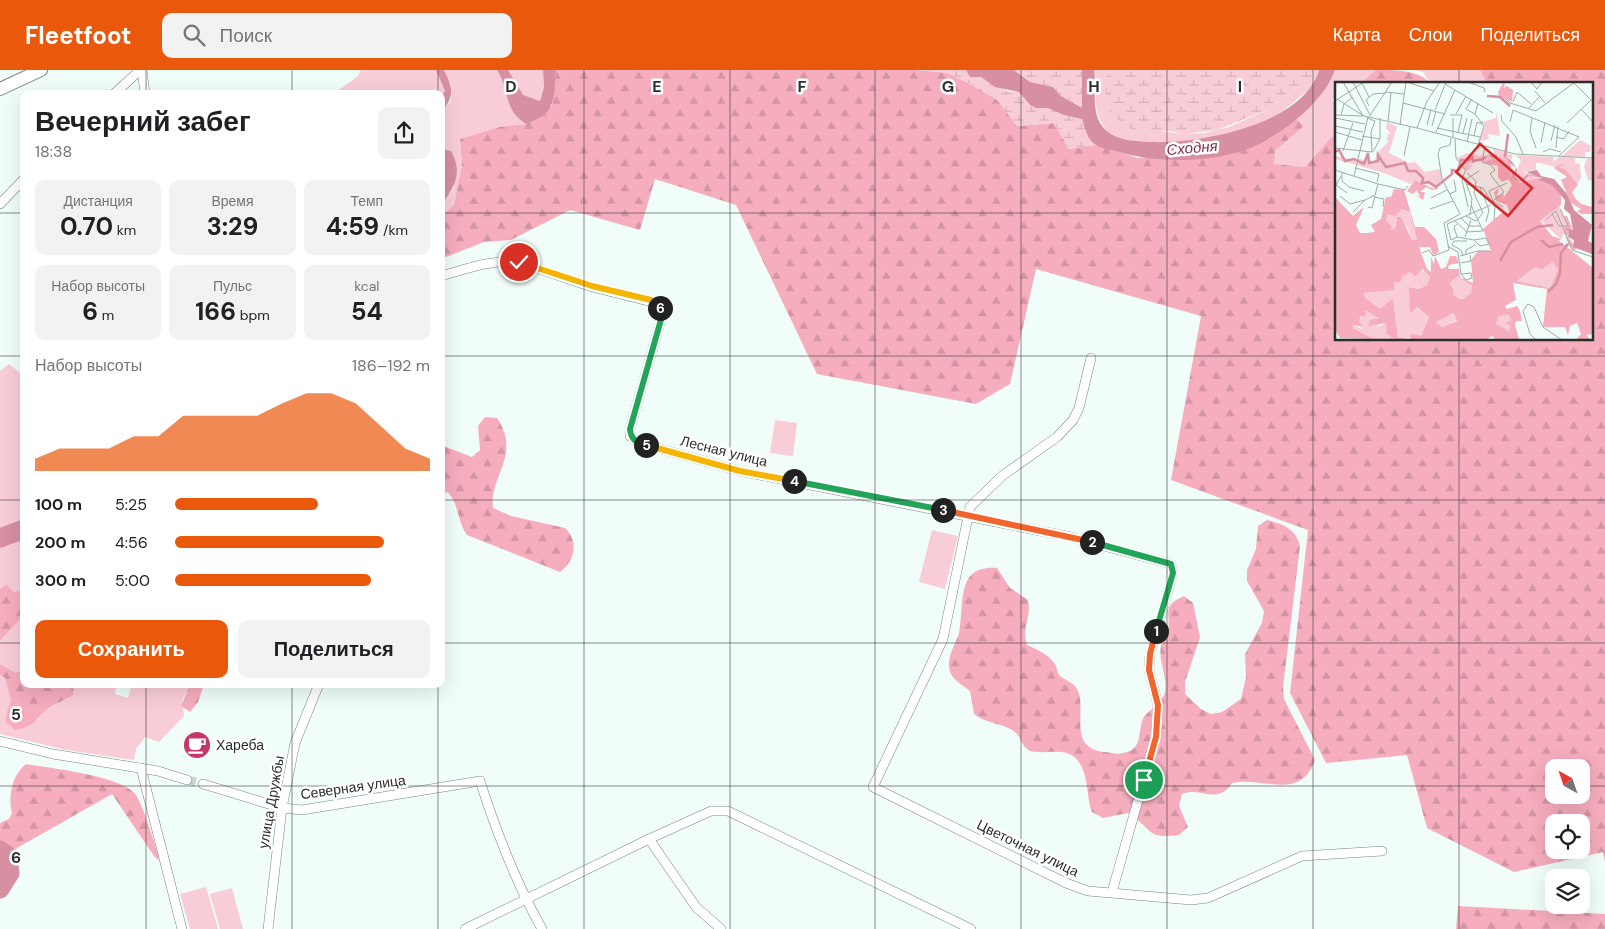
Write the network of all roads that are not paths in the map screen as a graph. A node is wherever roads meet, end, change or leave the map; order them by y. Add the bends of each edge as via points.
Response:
1 (41, 70) edge
2 (141, 70) edge
3 (0, 89) edge
4 (118, 90) edge
5 (145, 90) edge
6 (20, 183) edge
7 (0, 204) edge
8 (445, 275) edge
9 (1091, 358) dead end
10 (966, 514) junction
11 (317, 688) edge
12 (1, 741) edge
13 (141, 768) junction
14 (187, 780) tunnel mouth
15 (203, 784) tunnel mouth
16 (282, 808) junction
17 (649, 839) junction
18 (1382, 851) dead end
19 (1112, 892) junction
20 (525, 898) junction
21 (182, 929) edge
22 (268, 929) edge
23 (465, 929) edge
24 (542, 929) edge
25 (722, 929) edge
26 (971, 929) edge

1 - 3 main road
2 - 4 street
2 - 5 street
6 - 7 street
8 - 10 street, Лесная улица via 487,264 519,262 656,303 662,316 630,429 630,436 639,443 740,471
9 - 10 street via 1073,420 1058,437 1002,476 977,498
10 - 19 street, Лесная улица via 1167,561 1173,568 1150,654 1149,670 1158,705 1156,737
10 - 19 street, Цветочная улица via 943,639 873,787 1066,883 1088,891
11 - 16 street, улица Дружбы via 295,743
12 - 13 street via 53,754
13 - 14 street
13 - 21 street
15 - 16 street, Северная улица
16 - 20 street, Северная улица via 302,810 480,781 499,842
16 - 22 street, улица Дружбы
17 - 20 street
17 - 25 street via 696,907
17 - 26 street via 711,812 728,810
18 - 19 street, Цветочная улица via 1302,856 1208,898 1191,900
20 - 23 street
20 - 24 street

